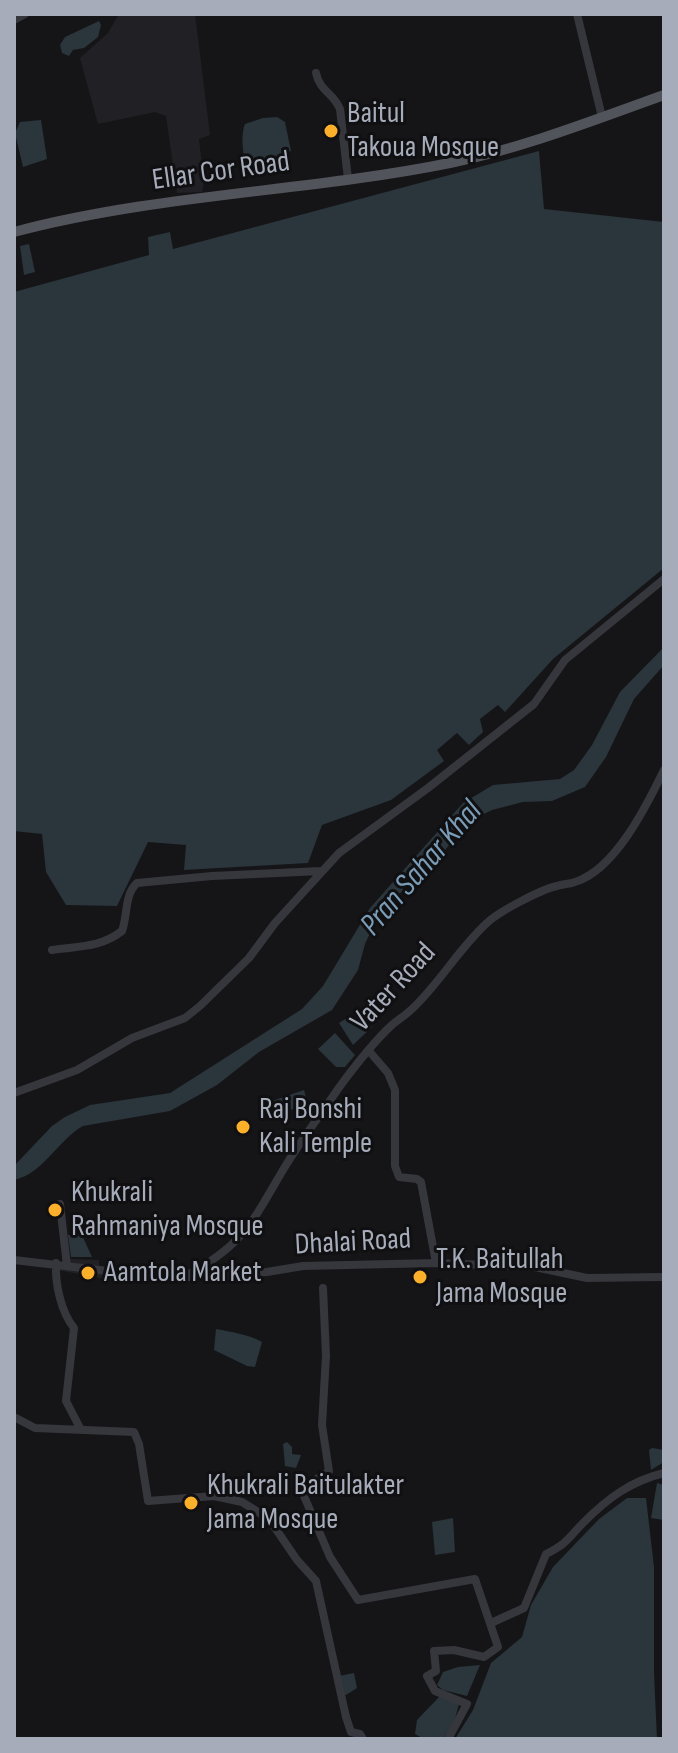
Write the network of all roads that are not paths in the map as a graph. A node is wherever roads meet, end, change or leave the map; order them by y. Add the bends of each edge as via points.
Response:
1 (25, 14) edge
2 (577, 14) edge
3 (14, 20) edge
4 (316, 73) dead end
5 (664, 95) edge
6 (602, 117) junction
7 (348, 179) junction
8 (14, 232) edge
9 (664, 579) edge
10 (664, 770) edge
11 (660, 783) edge
12 (321, 871) junction
13 (52, 950) dead end
14 (369, 1051) junction
15 (14, 1093) edge
16 (60, 1204) dead end
17 (14, 1260) edge
18 (56, 1263) junction
19 (436, 1263) junction
20 (67, 1266) junction
21 (187, 1275) junction
22 (664, 1277) edge
23 (323, 1288) dead end
24 (14, 1417) edge
25 (80, 1428) junction
26 (664, 1473) edge
27 (491, 1623) junction
28 (363, 1739) edge
29 (448, 1739) edge

1 - 3 street
2 - 6 street
4 - 7 street via 340,109
5 - 6 main road, Ellar Cor Road
6 - 7 main road, Ellar Cor Road via 454,162
7 - 8 main road, Ellar Cor Road via 152,205
9 - 12 street via 565,660 534,704
10 - 11 street, Vater Road
11 - 14 street, Vater Road via 602,864 577,882 514,904 490,920
12 - 13 street via 137,883 128,898 122,931 91,947
12 - 15 street via 223,986 185,1018 132,1038 77,1070
14 - 19 street via 395,1090 395,1166 399,1177 421,1182
14 - 21 street, Vater Road via 338,1089 244,1233
16 - 20 street
17 - 18 street, Dhalai Road
18 - 20 street, Dhalai Road
18 - 25 street via 65,1318 74,1328 66,1401
19 - 21 street, Dhalai Road
19 - 22 street, Dhalai Road via 535,1267 587,1278
20 - 21 street, Dhalai Road via 138,1276
23 - 27 street via 322,1425 329,1471 301,1489 330,1557 358,1600 475,1579
24 - 25 street via 35,1428
25 - 28 street via 134,1432 148,1501 214,1496 242,1502 269,1519 316,1581 346,1717 351,1732
26 - 27 street via 613,1494 566,1544 546,1554 524,1608
27 - 29 street via 498,1647 484,1657 434,1651 436,1671 427,1676 435,1691 467,1704

